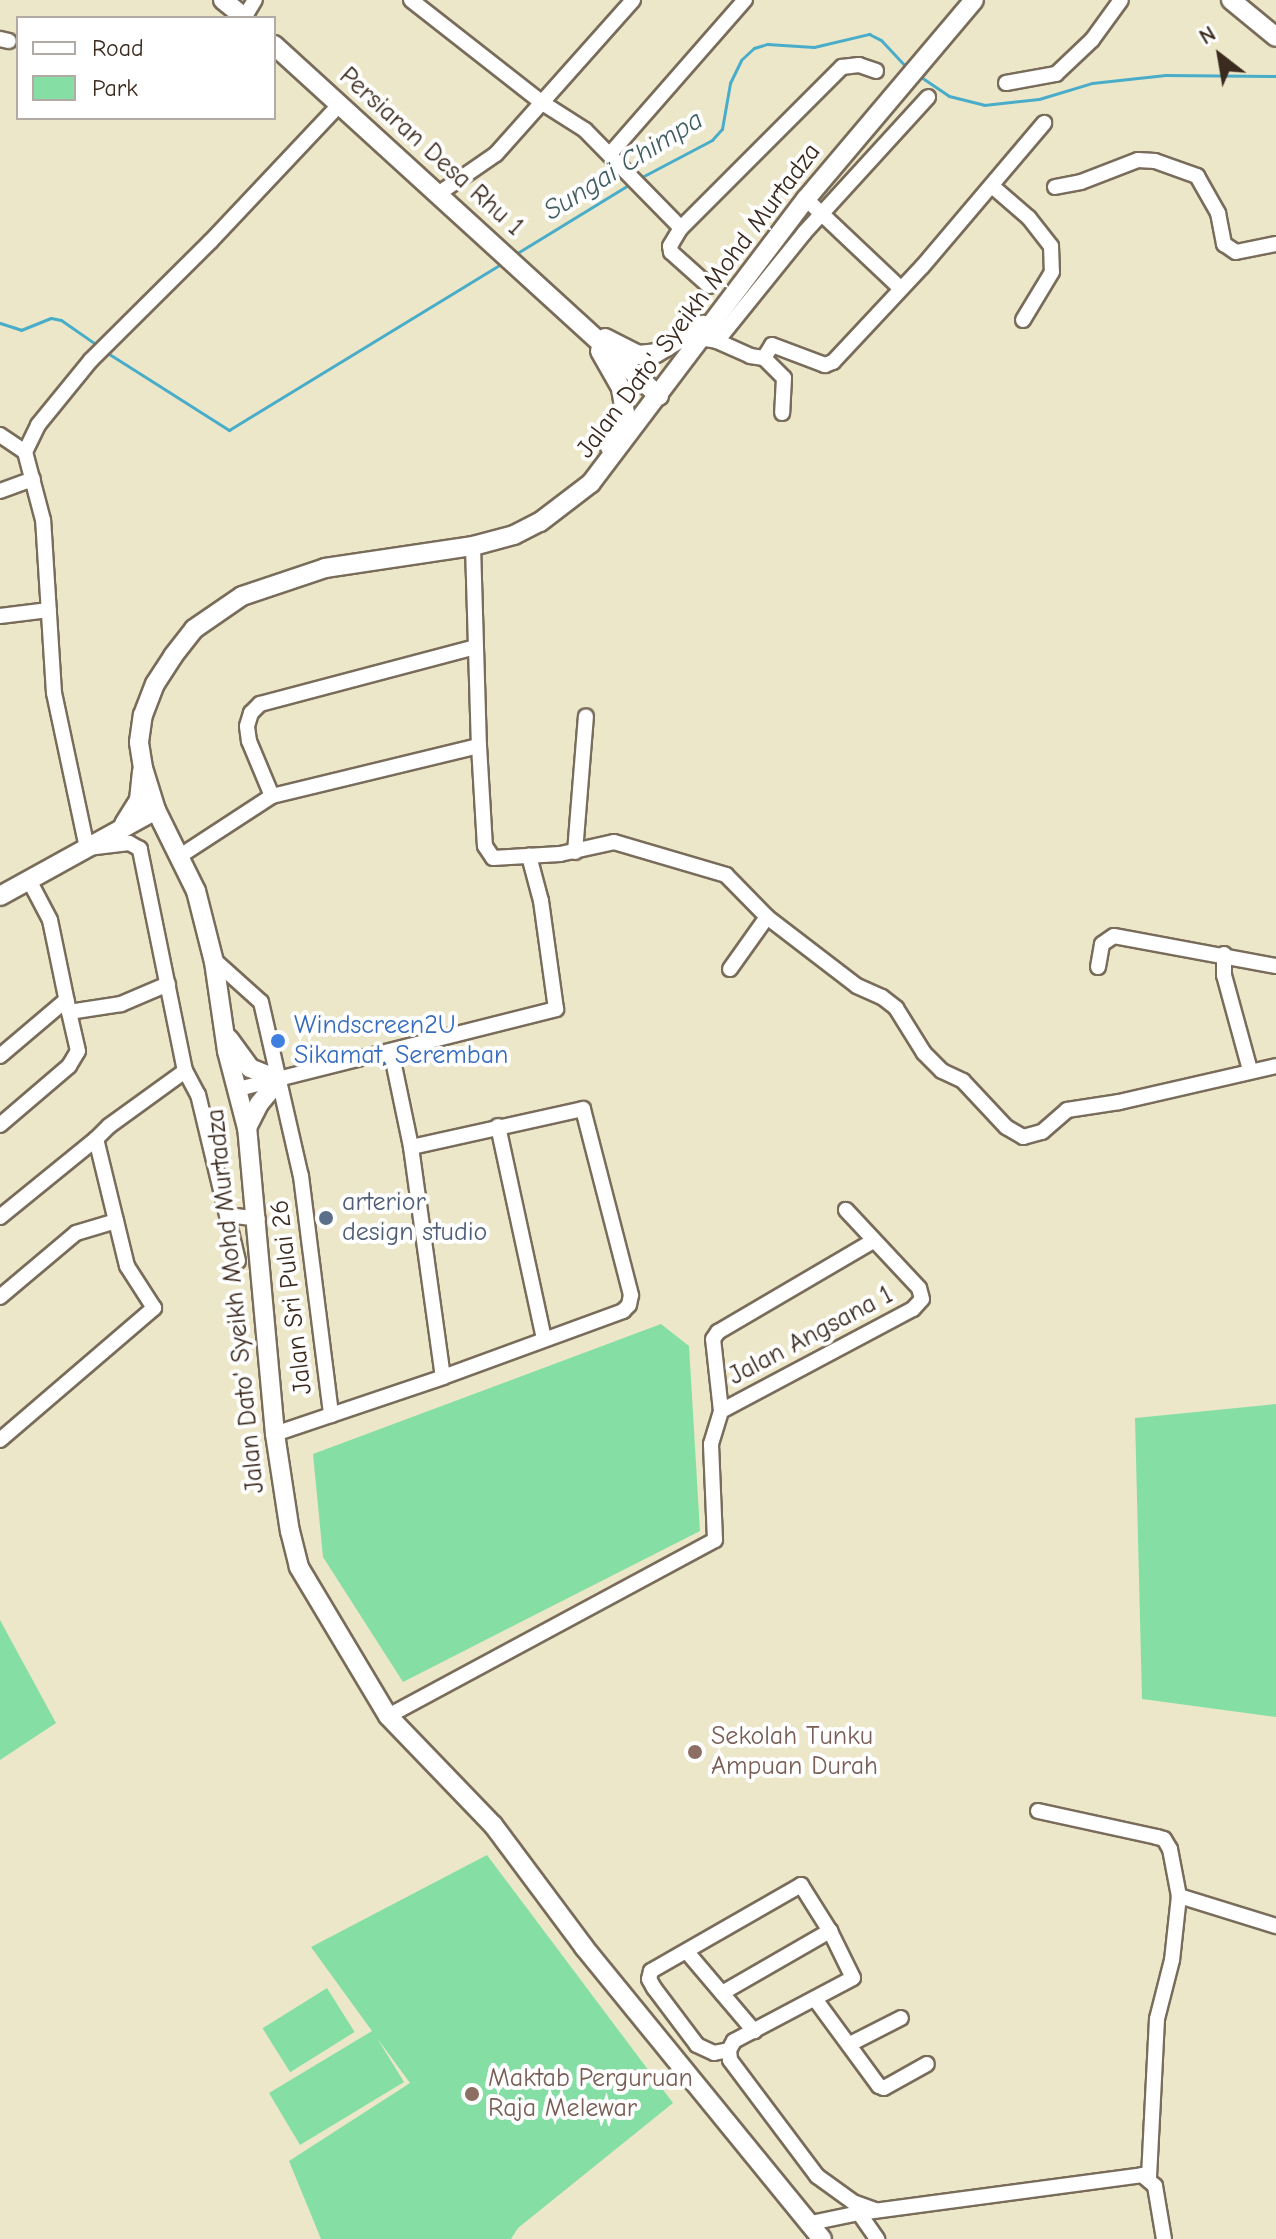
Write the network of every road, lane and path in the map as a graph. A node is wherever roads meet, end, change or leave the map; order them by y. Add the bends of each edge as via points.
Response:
1 (223, 0) edge
2 (411, 0) edge
3 (633, 0) edge
4 (745, 0) edge
5 (974, 0) edge
6 (1121, 0) edge
7 (1231, 0) edge
8 (242, 16) edge
9 (1276, 37) edge
10 (276, 47) edge
11 (876, 71) dead end
12 (1006, 83) dead end
13 (928, 97) dead end
14 (541, 102) junction
15 (340, 104) junction
16 (1044, 123) dead end
17 (610, 154) junction
18 (992, 186) junction
19 (1055, 187) dead end
20 (438, 194) junction
21 (806, 199) junction
22 (823, 213) junction
23 (681, 228) junction
24 (1276, 244) edge
25 (709, 286) dead end
26 (900, 288) junction
27 (714, 317) junction
28 (1023, 320) dead end
29 (585, 329) junction
30 (708, 340) junction
31 (764, 358) junction
32 (659, 396) junction
33 (782, 413) dead end
34 (0, 435) edge
35 (25, 452) junction
36 (33, 479) junction
37 (0, 491) edge
38 (540, 522) junction
39 (473, 546) junction
40 (49, 610) junction
41 (0, 616) edge
42 (476, 647) junction
43 (586, 716) dead end
44 (479, 746) junction
45 (143, 768) junction
46 (272, 796) junction
47 (156, 810) junction
48 (112, 834) junction
49 (87, 848) junction
50 (178, 852) junction
51 (575, 852) junction
52 (529, 856) junction
53 (29, 880) junction
54 (0, 896) edge
55 (767, 917) junction
56 (1224, 954) junction
57 (213, 959) junction
58 (1276, 966) edge
59 (1098, 967) dead end
60 (730, 969) dead end
61 (168, 984) junction
62 (67, 1006) junction
63 (225, 1032) junction
64 (391, 1051) junction
65 (0, 1056) edge
66 (1276, 1066) edge
67 (1250, 1070) junction
68 (185, 1071) junction
69 (279, 1080) junction
70 (238, 1089) junction
71 (0, 1125) edge
72 (498, 1126) junction
73 (247, 1128) junction
74 (96, 1139) junction
75 (411, 1147) junction
76 (846, 1210) dead end
77 (227, 1215) junction
78 (0, 1217) edge
79 (258, 1219) junction
80 (116, 1221) junction
81 (873, 1241) junction
82 (238, 1261) dead end
83 (0, 1297) edge
84 (544, 1338) junction
85 (443, 1377) junction
86 (721, 1411) junction
87 (331, 1415) junction
88 (275, 1434) junction
89 (0, 1440) edge
90 (388, 1716) junction
91 (1038, 1811) dead end
92 (1179, 1896) junction
93 (1276, 1926) edge
94 (830, 1931) junction
95 (687, 1952) junction
96 (722, 1993) junction
97 (815, 1999) junction
98 (901, 2018) dead end
99 (754, 2031) junction
100 (850, 2044) junction
101 (729, 2050) junction
102 (927, 2064) dead end
103 (1149, 2179) junction
104 (877, 2211) junction
105 (859, 2213) junction
106 (811, 2223) junction
107 (822, 2239) edge
108 (877, 2239) edge
109 (1164, 2239) edge

1 - 8 main road
2 - 14 street
3 - 14 street
4 - 17 street
5 - 21 main road, Jalan Dato' Syeikh Mohd Murtadza
6 - 12 street via 1092,40 1056,74
7 - 9 main road
10 - 15 main road, Persiaran Desa Rhu 1
11 - 23 street via 842,67
13 - 22 street
14 - 17 street via 585,130
14 - 20 street via 496,154
15 - 20 main road, Persiaran Desa Rhu 1
15 - 35 street via 91,360 38,425
16 - 18 street
17 - 23 street
18 - 26 street
18 - 28 street via 1051,246 1052,272
19 - 24 street via 1138,160 1155,161 1197,176 1218,213 1224,244 1236,252
20 - 29 main road, Persiaran Desa Rhu 1
21 - 22 street
21 - 27 main road, Jalan Dato' Syeikh Mohd Murtadza
22 - 26 street
22 - 30 street
23 - 25 street via 671,252
26 - 31 street via 833,362 825,365 772,345
27 - 29 main road via 673,346 638,355
27 - 30 main road, Jalan Dato' Syeikh Mohd Murtadza
29 - 32 main road, Persiaran Desa Rhu 1
29 - 38 main road via 621,388 625,413 618,437
30 - 31 street
30 - 32 main road, Jalan Dato' Syeikh Mohd Murtadza
31 - 33 street via 784,378
32 - 38 main road, Jalan Dato' Syeikh Mohd Murtadza via 591,483
34 - 35 street
35 - 36 street
36 - 37 street
36 - 40 street via 43,520
38 - 39 main road, Jalan Dato' Syeikh Mohd Murtadza
39 - 42 street
39 - 45 main road, Jalan Dato' Syeikh Mohd Murtadza via 325,568 242,596 210,616 155,684 139,742
40 - 41 street
40 - 49 street via 54,693
42 - 44 street
42 - 46 street via 260,704 247,726
43 - 51 street
44 - 46 street
44 - 52 street via 488,854
45 - 47 main road, Jalan Dato' Syeikh Mohd Murtadza
45 - 48 main road via 135,810
46 - 50 street
47 - 48 main road
47 - 50 main road, Jalan Dato' Syeikh Mohd Murtadza
48 - 49 main road
48 - 50 main road via 151,829
49 - 53 main road
49 - 61 street via 129,843 140,849
50 - 57 main road, Jalan Dato' Syeikh Mohd Murtadza via 196,891
51 - 52 street
51 - 55 street via 627,843 712,869 726,875
52 - 64 street via 556,1009
53 - 54 main road
53 - 62 street via 50,920
55 - 60 street
55 - 67 street via 857,986 896,1008 924,1053 1023,1137 1042,1132 1067,1110
56 - 58 street
56 - 59 street via 1114,936 1102,944
56 - 67 street via 1224,975
57 - 63 main road, Jalan Dato' Syeikh Mohd Murtadza
57 - 69 street, Jalan Sri Pulai 26 via 261,1002
61 - 62 street via 121,1004
61 - 68 street
62 - 65 street
62 - 71 street via 78,1051 69,1066
63 - 69 main road via 250,1068
63 - 70 main road, Jalan Dato' Syeikh Mohd Murtadza
64 - 69 street
64 - 75 street
66 - 67 street
68 - 74 street
68 - 77 street via 198,1095
69 - 70 street
69 - 73 main road
69 - 87 street, Jalan Sri Pulai 26 via 301,1176
70 - 73 main road, Jalan Dato' Syeikh Mohd Murtadza
72 - 75 street
72 - 84 street
72 - 84 street via 583,1109 631,1295 623,1311
73 - 79 main road, Jalan Dato' Syeikh Mohd Murtadza
74 - 78 street
74 - 80 street
75 - 85 street
76 - 81 street
77 - 79 street
77 - 82 street
79 - 88 main road, Jalan Dato' Syeikh Mohd Murtadza
80 - 83 street via 76,1233
80 - 89 street via 127,1266 154,1308
81 - 86 street via 718,1332 713,1339
81 - 86 street, Jalan Angsana 1 via 919,1288 922,1299 913,1309
84 - 85 street
85 - 87 street
86 - 90 street via 711,1444 715,1540
87 - 88 street
88 - 90 main road, Jalan Dato' Syeikh Mohd Murtadza via 299,1567
90 - 106 main road, Jalan Dato' Syeikh Mohd Murtadza via 493,1825 584,1947
91 - 92 street via 1164,1839
92 - 93 street
92 - 103 street via 1172,1960 1157,2019
94 - 95 street via 801,1885
94 - 96 street
94 - 97 street via 853,1978
95 - 96 street
95 - 101 street via 651,1971 649,1979 697,2045 714,2053
96 - 99 street
97 - 99 street
97 - 100 street
98 - 100 street
99 - 101 street via 734,2041
100 - 102 street via 884,2088
101 - 104 street via 730,2060 817,2176 853,2202
103 - 104 street via 1142,2175
103 - 109 street via 1155,2186
104 - 105 street
105 - 106 street
105 - 108 street
106 - 107 main road, Jalan Dato' Syeikh Mohd Murtadza

